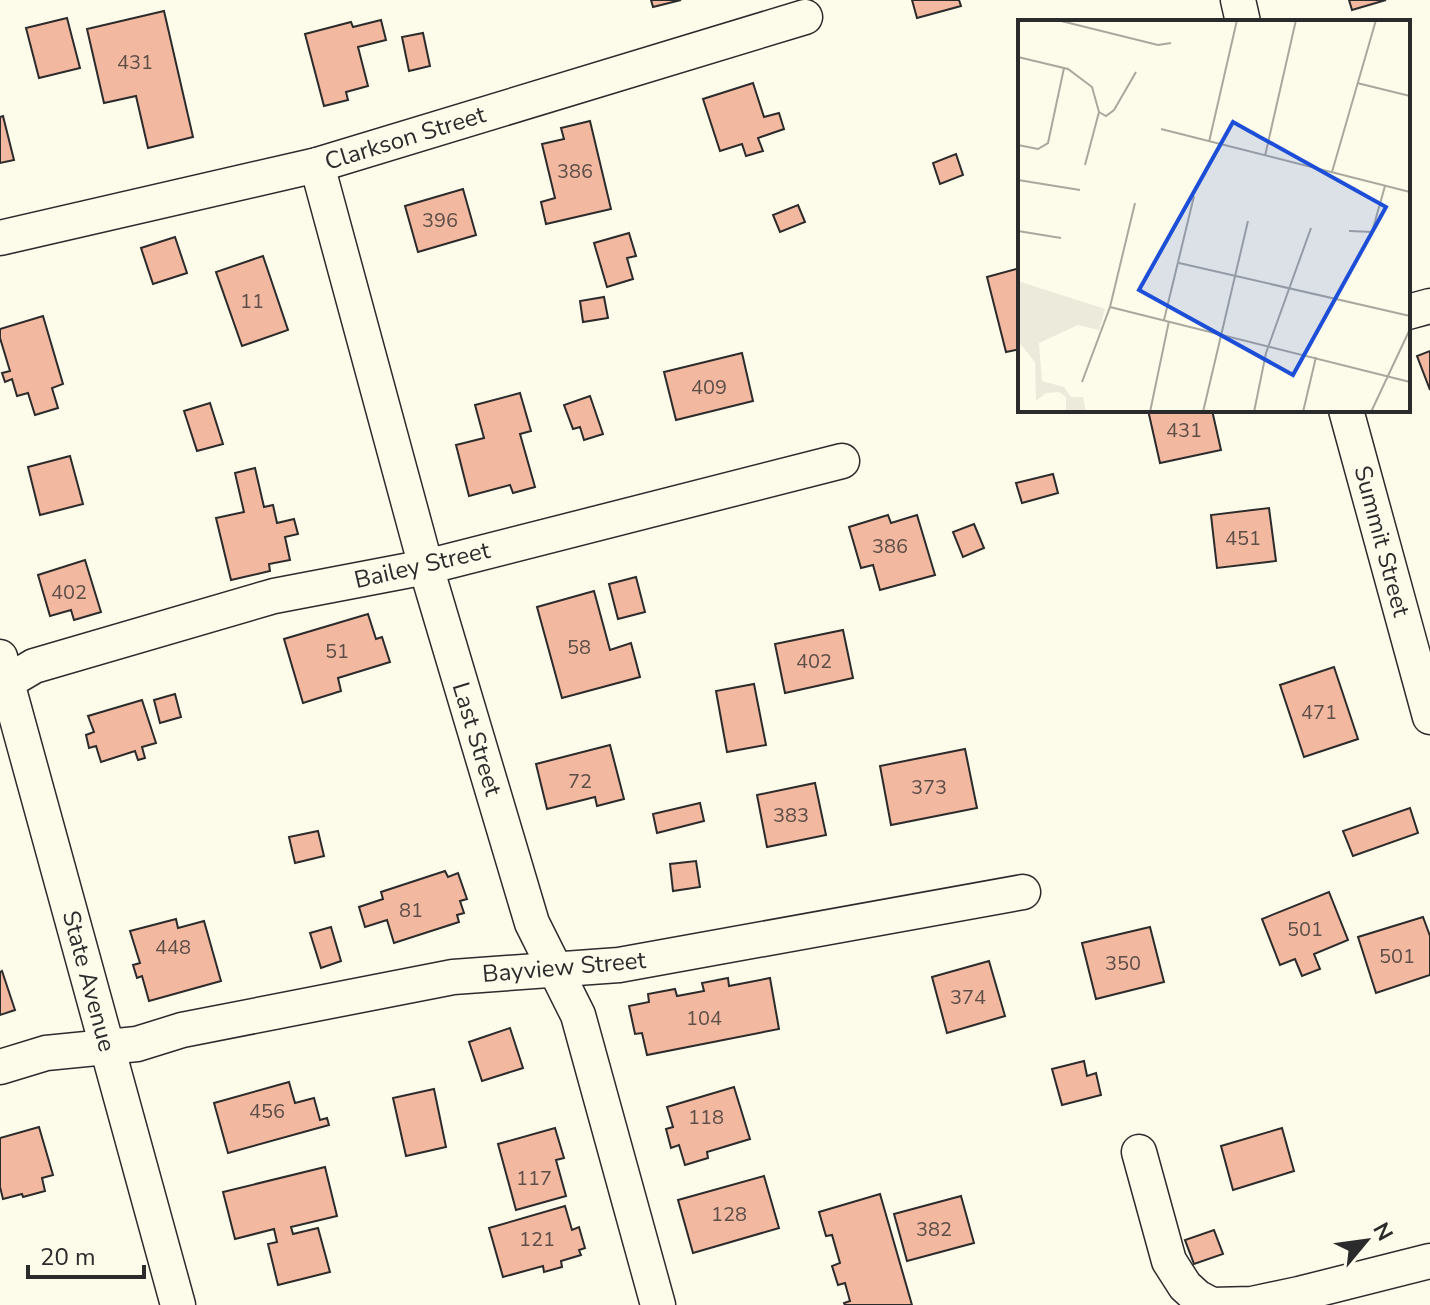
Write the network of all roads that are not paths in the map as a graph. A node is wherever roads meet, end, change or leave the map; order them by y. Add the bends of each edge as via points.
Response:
1 (1238, 0) edge
2 (805, 17) dead end
3 (1243, 20) edge
4 (317, 165) junction
5 (0, 238) edge
6 (1430, 306) edge
7 (1410, 311) edge
8 (1347, 412) edge
9 (842, 461) dead end
10 (426, 567) junction
11 (2, 675) edge
12 (1430, 717) edge
13 (1023, 892) dead end
14 (556, 971) junction
15 (107, 1047) junction
16 (0, 1067) edge
17 (1139, 1152) dead end
18 (1430, 1261) edge
19 (178, 1305) edge
20 (658, 1305) edge

1 - 3 street
2 - 4 street, Clarkson Street
4 - 5 street, Clarkson Street
4 - 10 street, Last Street
6 - 7 street
8 - 12 street, Summit Street
9 - 10 street, Bailey Street
10 - 11 street, Bailey Street via 274,596
10 - 14 street, Last Street via 532,923
11 - 15 street, State Avenue
13 - 14 street, Bayview Street via 619,965
14 - 15 street, Bayview Street via 453,977
14 - 20 street, Last Street via 578,1015
15 - 16 street, Bayview Street via 46,1053
15 - 19 street, State Avenue
17 - 18 street via 1169,1261 1185,1286 1212,1305 1252,1304

